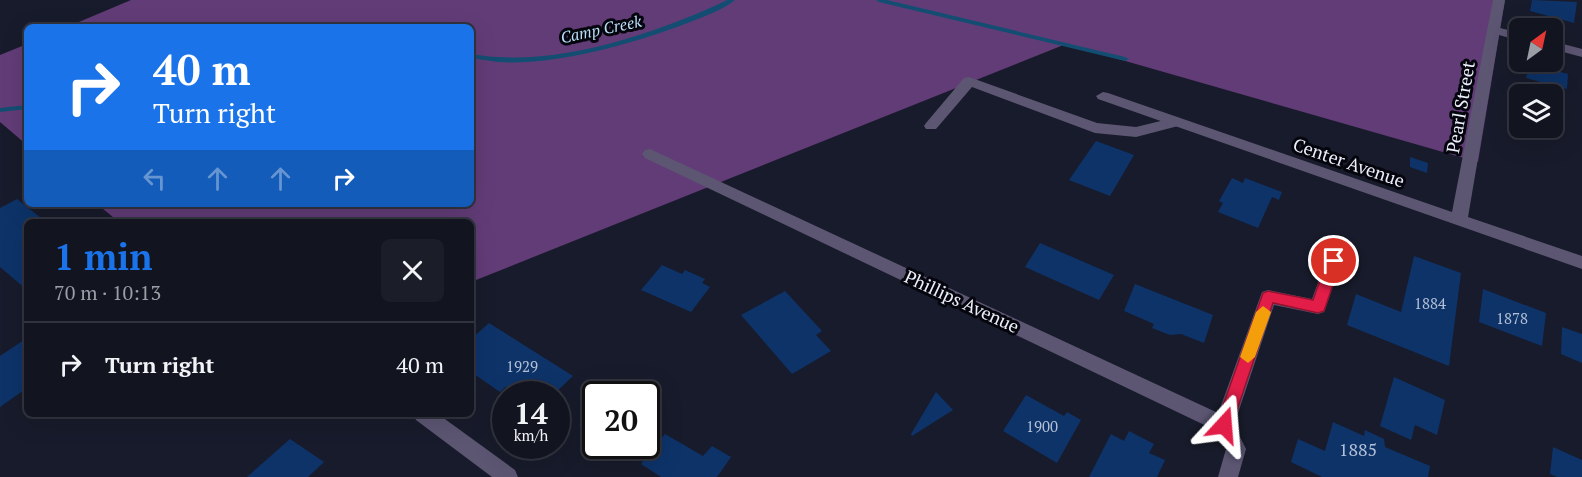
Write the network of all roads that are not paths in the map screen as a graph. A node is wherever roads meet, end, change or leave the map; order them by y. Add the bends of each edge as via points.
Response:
1 (1499, 0) edge
2 (1494, 30) junction
3 (1509, 34) edge
4 (1563, 48) edge
5 (1582, 54) edge
6 (1103, 96) dead end
7 (1176, 122) junction
8 (931, 126) dead end
9 (650, 154) dead end
10 (1459, 220) junction
11 (1334, 261) dead end
12 (1582, 263) edge
13 (427, 417) edge
14 (1224, 425) junction
15 (508, 477) edge
16 (1227, 477) edge

1 - 2 street, Pearl Street
2 - 3 street
2 - 10 street, Pearl Street
4 - 5 street
6 - 7 street, Center Avenue
7 - 8 street via 1136,132 1095,128 969,81
7 - 10 street, Center Avenue
9 - 14 street, Phillips Avenue
10 - 12 street, Center Avenue
11 - 14 street via 1318,307 1268,297
13 - 15 street
14 - 16 street via 1236,449

